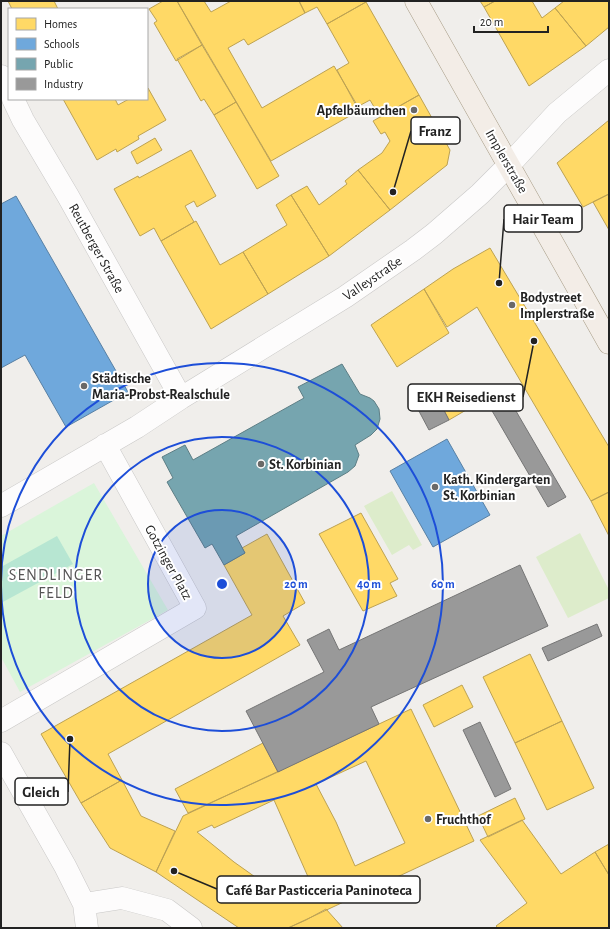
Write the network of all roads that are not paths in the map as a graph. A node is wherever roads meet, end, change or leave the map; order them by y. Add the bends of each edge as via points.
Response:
1 (416, 1) edge
2 (609, 70) edge
3 (1, 76) edge
4 (8, 90) edge
5 (13, 100) edge
6 (509, 165) junction
7 (609, 343) edge
8 (181, 398) junction
9 (105, 445) junction
10 (1, 506) edge
11 (1, 721) edge
12 (3, 760) edge
13 (84, 904) junction
14 (87, 928) edge
15 (191, 928) edge

1 - 6 main road, Implerstraße
2 - 6 street, Valleystraße via 557,112
3 - 4 street
5 - 8 street, Reutberger Straße
6 - 7 main road, Implerstraße
6 - 8 street, Valleystraße via 459,214 413,250 345,297
8 - 9 street, Valleystraße
9 - 10 street
9 - 11 street, Gotzinger Platz via 195,608
12 - 13 street via 65,866
13 - 14 street
13 - 15 street via 122,898 167,910

